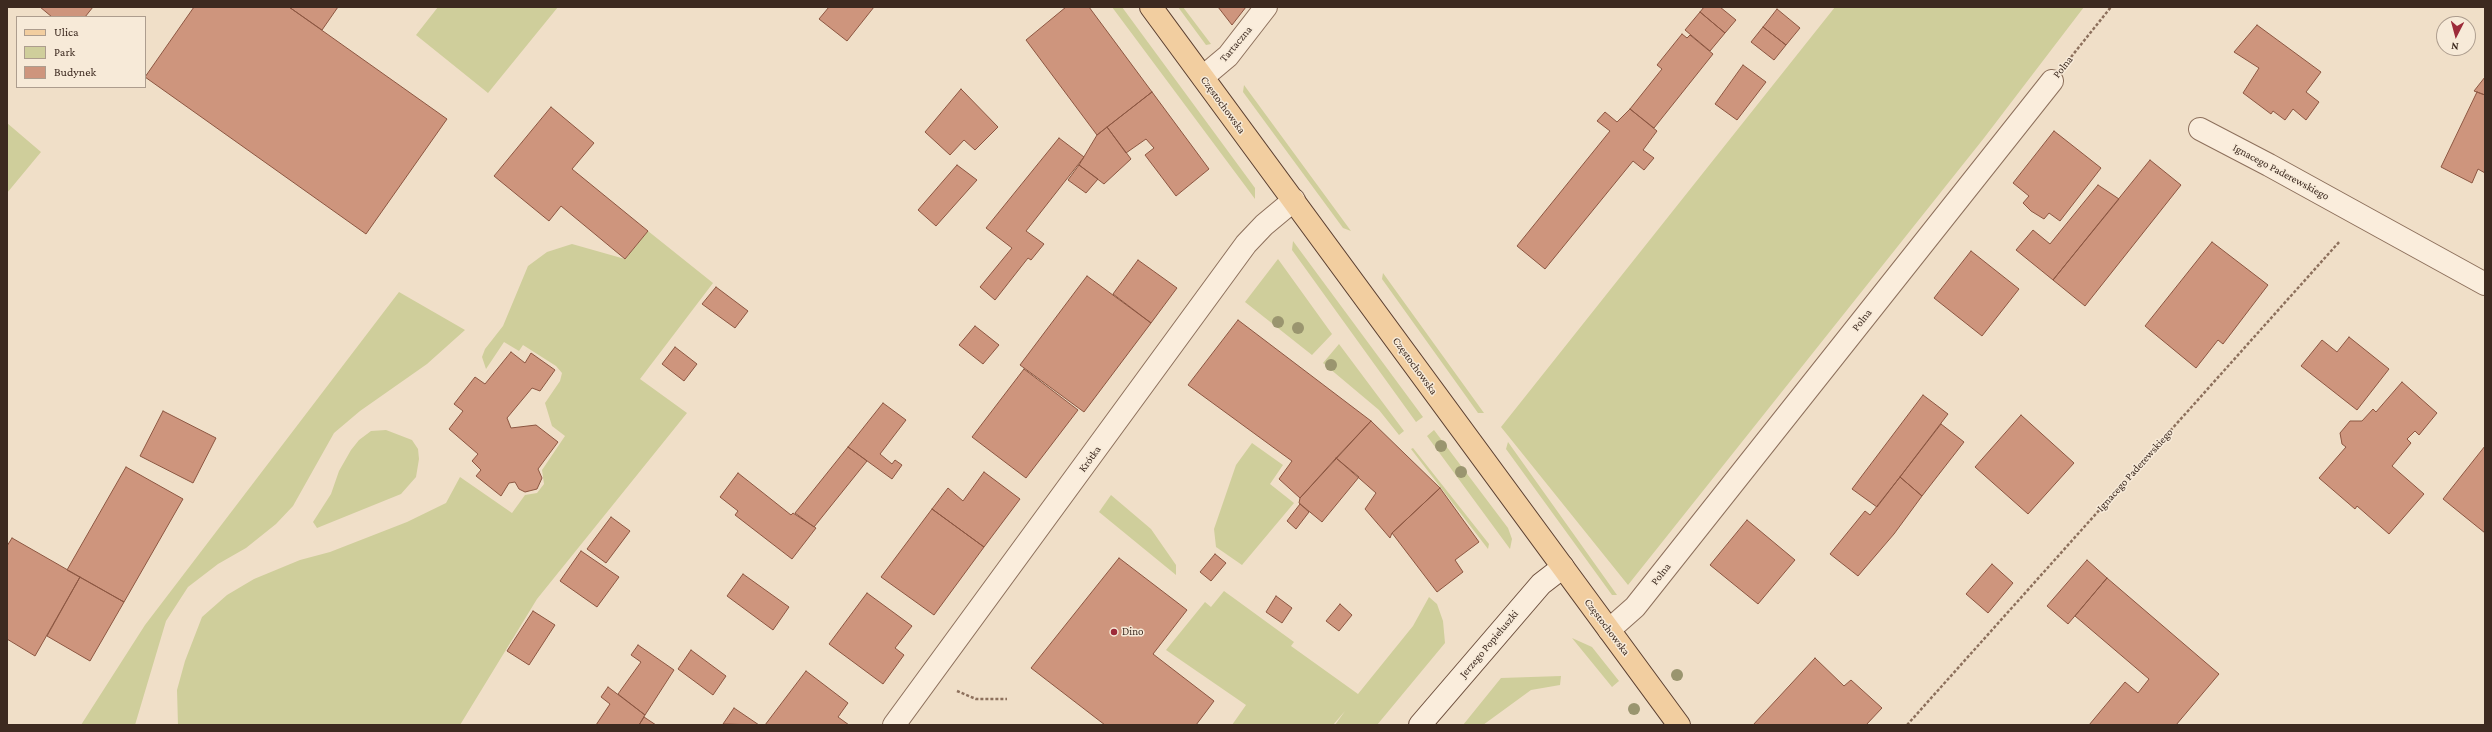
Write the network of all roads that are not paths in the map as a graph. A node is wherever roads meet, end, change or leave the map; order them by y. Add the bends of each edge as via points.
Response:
1 (1151, 7) edge
2 (1266, 7) edge
3 (1203, 77) junction
4 (2052, 81) road end
5 (2200, 129) dead end
6 (1294, 200) junction
7 (2485, 284) edge
8 (1563, 568) junction
9 (1610, 630) junction
10 (894, 725) edge
11 (1420, 725) edge
12 (1679, 725) edge

1 - 3 main road, Częstochowska
2 - 3 street, Tartaczna via 1228,56
3 - 6 main road, Częstochowska
4 - 9 street, Polna via 1635,607
5 - 7 street, Ignacego Paderewskiego
6 - 8 main road, Częstochowska
6 - 10 street, Krótka via 1246,244
8 - 9 main road, Częstochowska
8 - 11 street, Jerzego Popiełuszki via 1541,584
9 - 12 main road, Częstochowska

